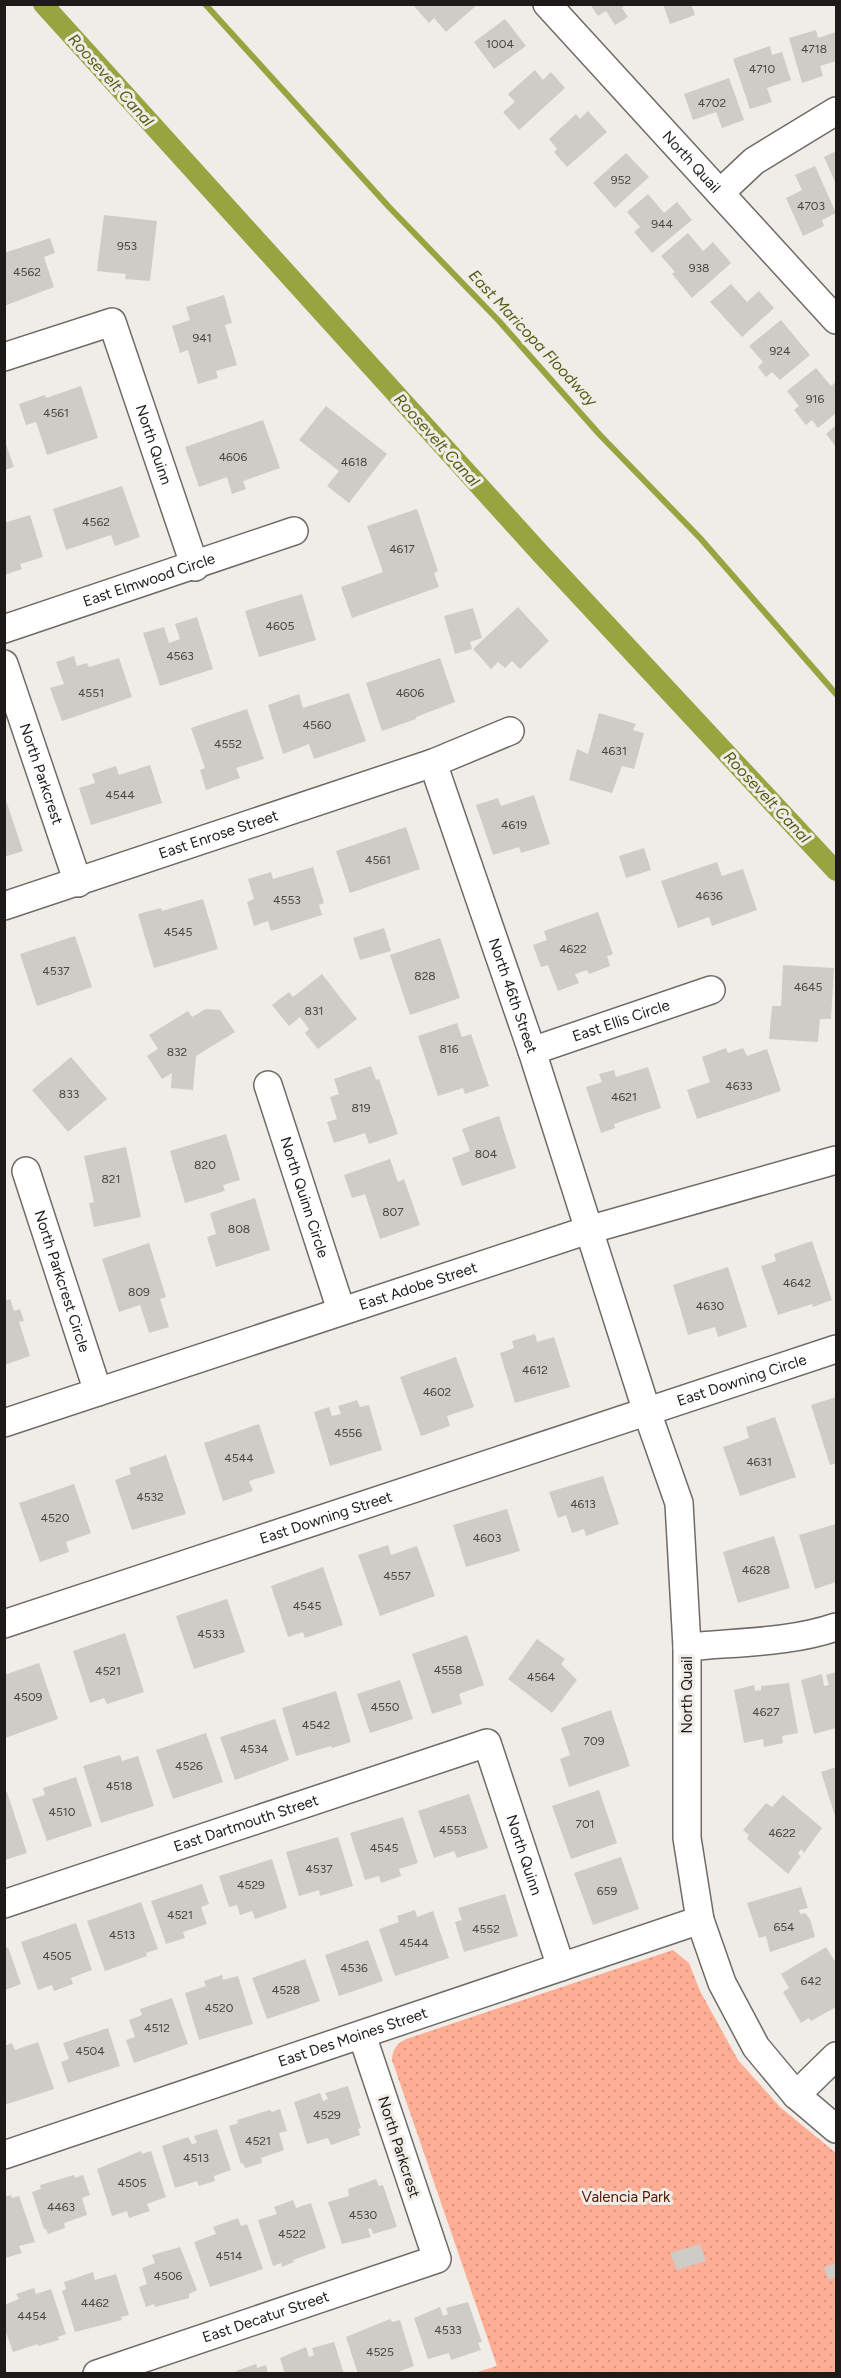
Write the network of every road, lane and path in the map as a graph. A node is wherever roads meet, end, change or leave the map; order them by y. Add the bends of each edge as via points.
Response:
1 (547, 4) edge
2 (837, 111) edge
3 (720, 193) junction
4 (837, 320) edge
5 (4, 357) edge
6 (294, 531) dead end
7 (195, 567) junction
8 (4, 629) edge
9 (4, 664) edge
10 (510, 731) dead end
11 (433, 763) junction
12 (78, 883) junction
13 (4, 906) edge
14 (711, 990) dead end
15 (532, 1051) junction
16 (268, 1085) dead end
17 (837, 1160) edge
18 (26, 1171) dead end
19 (588, 1230) junction
20 (341, 1310) junction
21 (837, 1349) edge
22 (98, 1392) junction
23 (647, 1412) junction
24 (4, 1423) edge
25 (4, 1624) edge
26 (837, 1627) edge
27 (687, 1647) junction
28 (487, 1743) joint
29 (4, 1904) edge
30 (700, 1920) junction
31 (561, 1967) junction
32 (362, 2035) junction
33 (837, 2056) edge
34 (796, 2095) junction
35 (837, 2129) edge
36 (4, 2155) edge
37 (436, 2259) joint
38 (97, 2373) edge

1 - 3 street, North Quail
2 - 3 street via 754,161
3 - 4 street, North Quail
5 - 7 street, North Quinn via 112,322
6 - 7 street, East Elmwood Circle
7 - 8 street, East Elmwood Circle
9 - 12 street, North Parkcrest
10 - 11 street, East Enrose Street
11 - 12 street, East Enrose Street
11 - 15 street, North 46th Street
12 - 13 street, East Enrose Street
14 - 15 street, East Ellis Circle
15 - 19 street, North 46th Street
16 - 20 street, North Quinn Circle
17 - 19 street, East Adobe Street
18 - 22 street, North Parkcrest Circle
19 - 20 street, East Adobe Street
19 - 23 street, North Quail
20 - 22 street, East Adobe Street
21 - 23 street, East Downing Circle
22 - 24 street, East Adobe Street
23 - 25 street, East Downing Street
23 - 27 street, North Quail via 679,1503
26 - 27 street via 790,1638
27 - 30 street, North Quail via 687,1838
28 - 29 street, East Dartmouth Street
28 - 31 street, North Quinn
30 - 31 street, East Des Moines Street
30 - 34 street, North Quail via 722,1983 756,2048
31 - 32 street, East Des Moines Street
32 - 36 street, East Des Moines Street
32 - 37 street, North Parkcrest
33 - 34 street
34 - 35 street, North Quail
37 - 38 street, East Decatur Street

